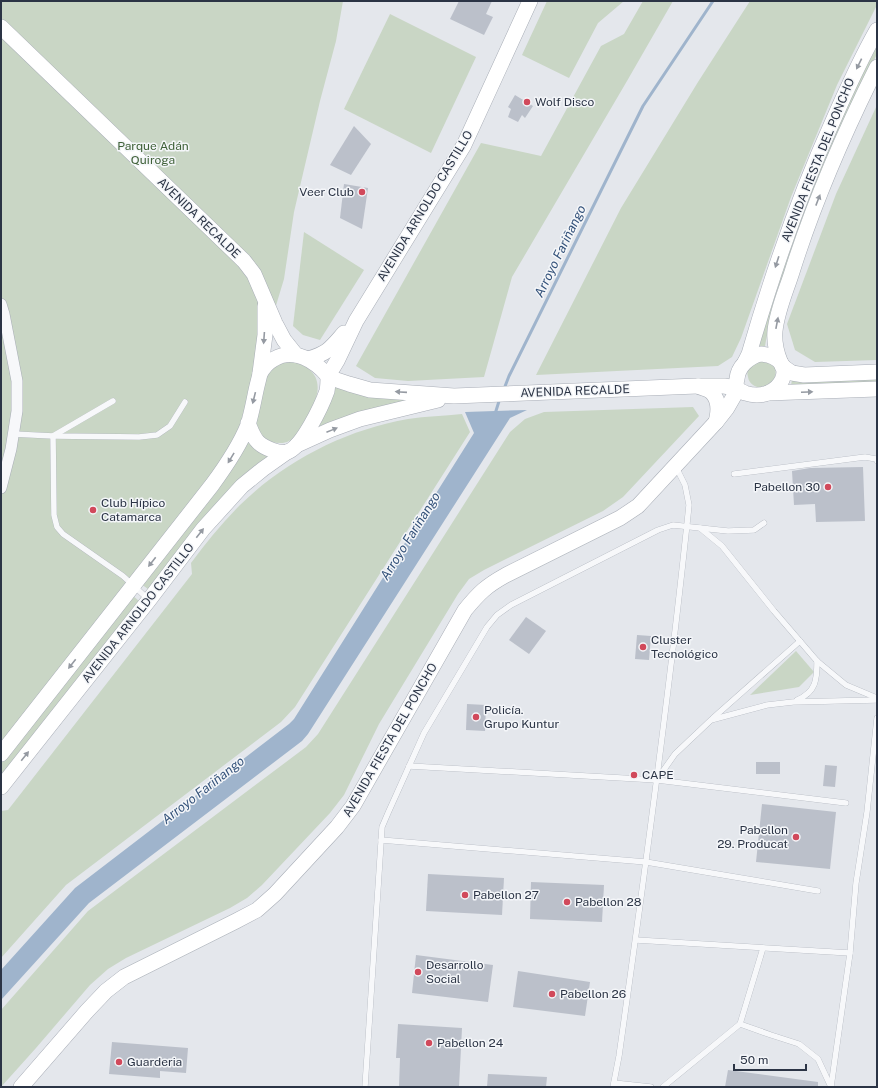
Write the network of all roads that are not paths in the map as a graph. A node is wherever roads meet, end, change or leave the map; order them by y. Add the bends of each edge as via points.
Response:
1 (530, 1) edge
2 (1, 27) edge
3 (877, 30) edge
4 (877, 67) edge
5 (265, 301) junction
6 (1, 304) edge
7 (356, 320) junction
8 (302, 357) junction
9 (781, 363) junction
10 (742, 366) junction
11 (877, 372) edge
12 (260, 375) junction
13 (328, 376) junction
14 (697, 386) junction
15 (737, 388) junction
16 (877, 389) edge
17 (767, 394) junction
18 (454, 396) junction
19 (113, 401) dead end
20 (185, 402) dead end
21 (716, 422) junction
22 (248, 423) junction
23 (13, 434) junction
24 (53, 436) junction
25 (292, 449) junction
26 (877, 461) edge
27 (676, 466) junction
28 (734, 474) dead end
29 (1, 488) edge
30 (764, 523) dead end
31 (687, 527) junction
32 (700, 528) junction
33 (133, 586) junction
34 (150, 600) junction
35 (800, 642) junction
36 (817, 662) junction
37 (877, 699) edge
38 (793, 702) junction
39 (877, 718) edge
40 (711, 720) junction
41 (1, 754) edge
42 (409, 766) junction
43 (657, 780) junction
44 (1, 787) edge
45 (846, 803) dead end
46 (381, 840) junction
47 (646, 862) junction
48 (818, 891) dead end
49 (636, 940) junction
50 (764, 948) junction
51 (850, 953) junction
52 (740, 1024) junction
53 (614, 1085) edge
54 (21, 1087) edge
55 (365, 1087) edge
56 (651, 1087) edge
57 (663, 1087) edge
58 (831, 1087) edge

1 - 7 main road, AVENIDA ARNOLDO CASTILLO via 464,145
2 - 5 main road, AVENIDA RECALDE via 244,261 254,274
3 -> 10 main road, AVENIDA FIESTA DEL PONCHO via 848,85 802,193 749,354
9 -> 4 main road, AVENIDA FIESTA DEL PONCHO via 776,351 775,332 796,258 842,140
5 - 8 main road, AVENIDA RECALDE via 284,340
5 -> 12 main road, AVENIDA RECALDE via 265,335
6 - 23 street via 17,382
7 - 8 main road, AVENIDA ARNOLDO CASTILLO via 326,352
7 - 13 main road, AVENIDA ARNOLDO CASTILLO
8 - 12 main road via 277,357 269,362
8 - 13 main road via 319,366
9 - 10 main road via 774,357 761,354
9 - 11 main road via 792,373 804,375
9 - 17 main road via 783,379
10 - 14 main road, AVENIDA RECALDE via 731,375
10 - 15 main road via 736,381
12 -> 22 main road
18 -> 13 main road, AVENIDA RECALDE via 370,390
13 - 25 main road via 321,406 310,427
14 - 15 main road, AVENIDA RECALDE
14 - 18 main road, AVENIDA RECALDE
14 - 21 main road via 710,391 716,398 719,406
15 - 17 main road via 748,394
15 - 21 main road, AVENIDA FIESTA DEL PONCHO
17 -> 16 main road
17 - 21 main road, AVENIDA FIESTA DEL PONCHO via 745,403
25 -> 18 main road, AVENIDA RECALDE via 330,430 360,419
19 - 24 lane
20 - 24 lane via 170,426 157,434 139,437
21 - 27 main road, AVENIDA FIESTA DEL PONCHO
22 - 25 main road via 258,442 267,448 276,451
22 -> 33 main road, AVENIDA ARNOLDO CASTILLO via 230,460
23 - 24 lane
23 - 29 street
24 - 33 lane via 54,515 57,527
34 -> 25 main road, AVENIDA ARNOLDO CASTILLO via 203,529 242,486
26 - 28 lane via 865,457
27 - 31 lane via 685,485 689,505
27 - 54 main road, AVENIDA FIESTA DEL PONCHO via 638,506 620,518 490,584 478,595 465,610 353,806 275,894 257,910 124,977 106,991
30 - 32 lane via 754,530
31 - 32 lane
31 - 42 lane via 673,525 658,530 511,605 497,615 487,627 424,733
31 - 43 lane
32 - 35 lane via 722,546
33 - 34 lane
33 -> 41 main road, AVENIDA ARNOLDO CASTILLO
44 -> 34 main road, AVENIDA ARNOLDO CASTILLO
35 - 36 lane
35 - 40 lane
36 - 37 lane via 846,686
36 - 38 lane via 817,677 813,688 805,697
37 - 38 lane
38 - 40 lane via 767,705
39 - 51 lane via 856,883
40 - 43 lane via 675,754
42 - 43 lane
42 - 46 lane via 382,827
43 - 45 lane
43 - 47 lane
46 - 47 lane
46 - 55 lane
47 - 48 lane
47 - 49 lane
49 - 50 lane
49 - 53 lane
50 - 51 lane
50 - 52 lane
51 - 58 lane
52 - 57 lane
52 - 58 lane via 799,1044 818,1059
53 - 56 lane

